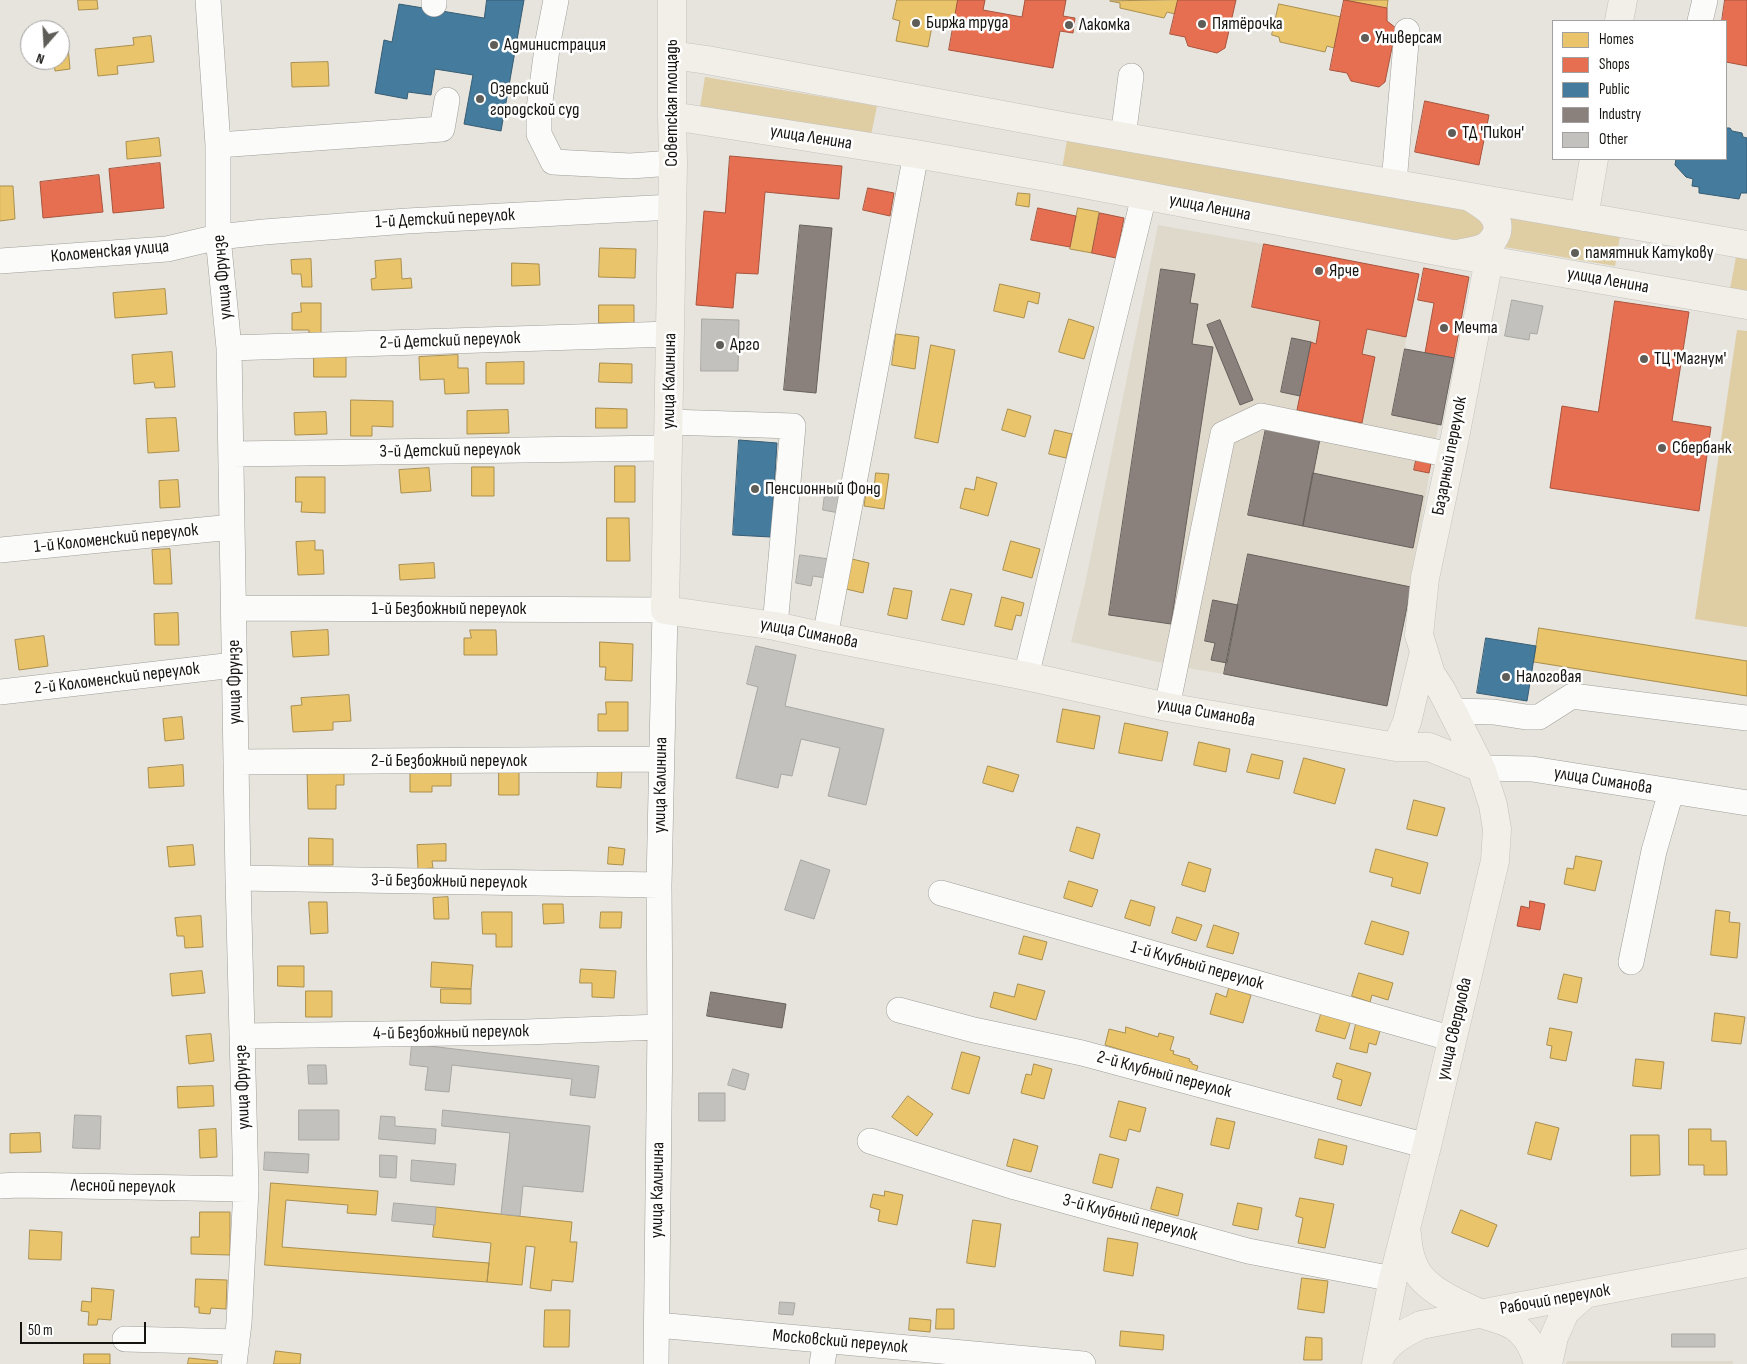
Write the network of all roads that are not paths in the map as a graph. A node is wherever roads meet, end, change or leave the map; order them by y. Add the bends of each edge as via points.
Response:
1 (208, 0) edge
2 (556, 0) edge
3 (672, 0) edge
4 (1623, 0) edge
5 (1705, 0) edge
6 (1619, 20) edge
7 (1700, 20) edge
8 (1407, 31) dead end
9 (672, 55) junction
10 (707, 60) junction
11 (1131, 76) dead end
12 (447, 100) dead end
13 (672, 116) junction
14 (704, 121) junction
15 (1123, 136) junction
16 (218, 145) junction
17 (916, 154) junction
18 (1594, 160) edge
19 (673, 163) junction
20 (1394, 184) junction
21 (1144, 196) junction
22 (1470, 197) junction
23 (672, 207) junction
24 (1584, 217) junction
25 (218, 237) junction
26 (1747, 245) edge
27 (1457, 254) junction
28 (1489, 260) junction
29 (0, 261) edge
30 (1747, 305) edge
31 (671, 334) junction
32 (230, 348) junction
33 (668, 435) junction
34 (232, 454) junction
35 (1451, 455) junction
36 (232, 527) junction
37 (0, 550) edge
38 (234, 608) junction
39 (665, 610) junction
40 (775, 626) junction
41 (825, 638) junction
42 (1424, 652) junction
43 (234, 665) junction
44 (1026, 676) junction
45 (0, 692) edge
46 (1168, 707) junction
47 (1453, 711) junction
48 (1747, 718) edge
49 (1396, 746) junction
50 (661, 759) junction
51 (236, 762) junction
52 (1481, 768) junction
53 (1671, 792) junction
54 (1747, 803) edge
55 (238, 878) junction
56 (659, 885) junction
57 (941, 894) dead end
58 (1631, 962) dead end
59 (899, 1010) dead end
60 (660, 1027) junction
61 (242, 1036) junction
62 (1453, 1039) junction
63 (870, 1141) dead end
64 (1428, 1146) junction
65 (0, 1186) edge
66 (246, 1189) junction
67 (1407, 1227) junction
68 (1747, 1263) edge
69 (1393, 1279) junction
70 (1584, 1295) junction
71 (1479, 1313) junction
72 (657, 1324) junction
73 (125, 1339) dead end
74 (824, 1352) edge
75 (236, 1353) edge
76 (656, 1364) edge
77 (1082, 1364) edge
78 (1377, 1364) edge
79 (1538, 1364) edge
80 (1548, 1364) edge

1 - 16 street, улица Фрунзе
2 - 19 street via 539,109 539,134 553,162 630,166
3 - 9 main road, Советская площадь
4 - 6 main road
5 - 7 street
8 - 20 street
9 - 10 main road
9 - 13 main road, Советская площадь
10 - 14 main road via 688,75 684,102
10 - 15 main road
11 - 15 street
12 - 16 street via 442,128
13 - 14 main road, улица Ленина
13 - 19 main road, Советская площадь
14 - 17 main road, улица Ленина
15 - 20 main road
16 - 25 street, улица Фрунзе
17 - 21 main road, улица Ленина
17 - 41 street
18 - 24 main road
19 - 23 main road, Советская площадь
20 - 22 main road
21 - 27 main road, улица Ленина
21 - 44 street
22 - 24 main road
22 - 27 main road via 1489,210 1496,218 1498,228 1490,243 1483,248
23 - 25 street, 1-й Детский переулок via 407,221
23 - 31 main road, улица Калинина
24 - 26 main road
25 - 29 street, Коломенская улица via 167,249
25 - 32 street, улица Фрунзе
27 - 28 main road, улица Ленина
28 - 30 main road, улица Ленина
28 - 35 main road, Базарный переулок
31 - 32 street, 2-й Детский переулок
31 - 33 main road, улица Калинина
32 - 34 street, улица Фрунзе
33 - 34 street, 3-й Детский переулок
33 - 39 main road, улица Калинина
33 - 40 street, 3-й Детский переулок via 792,426
34 - 36 street, улица Фрунзе
35 - 42 main road, Базарный переулок via 1424,587 1419,635
35 - 46 street via 1261,416 1223,434
36 - 37 street, 1-й Коломенский переулок
36 - 38 street, улица Фрунзе
38 - 39 street, 1-й Безбожный переулок
38 - 43 street, улица Фрунзе
39 - 40 main road, улица Симанова
39 - 50 street, улица Калинина
40 - 41 main road, улица Симанова
41 - 44 main road, улица Симанова
42 - 47 main road, Базарный переулок via 1431,674
42 - 49 main road, Базарный переулок via 1407,722
43 - 45 street, 2-й Коломенский переулок
43 - 51 street, улица Фрунзе
44 - 46 main road, улица Симанова
46 - 49 main road, улица Симанова
47 - 48 street via 1539,717 1572,696
47 - 52 main road, Базарный переулок
49 - 52 main road, улица Симанова via 1429,747
50 - 51 street, 2-й Безбожный переулок
50 - 56 street, улица Калинина
51 - 55 street, улица Фрунзе
52 - 53 street, улица Симанова via 1532,770
52 - 62 main road, улица Свердлова via 1497,829 1495,861
53 - 54 street, улица Симанова
53 - 58 street via 1654,851
55 - 56 street, 3-й Безбожный переулок
55 - 61 street, улица Фрунзе
56 - 60 street, улица Калинина
57 - 62 street, 1-й Клубный переулок
59 - 64 street, 2-й Клубный переулок via 1082,1053
60 - 61 street, 4-й Безбожный переулок
60 - 72 street, улица Калинина
61 - 66 street, улица Фрунзе
62 - 64 main road, улица Свердлова
63 - 69 street, 3-й Клубный переулок via 1015,1187 1248,1251
64 - 67 main road, улица Свердлова
65 - 66 street, Лесной переулок
66 - 75 street, улица Фрунзе
67 - 69 main road, улица Свердлова
67 - 71 main road, улица Свердлова via 1408,1248 1417,1274 1440,1294
68 - 70 main road, Рабочий переулок
69 - 78 main road, улица Свердлова
70 - 71 main road, Рабочий переулок
70 - 80 main road via 1566,1312 1554,1337
71 - 78 main road, Рабочий переулок via 1421,1325 1395,1339
71 - 79 main road, улица Свердлова via 1520,1330
72 - 74 street, Московский переулок via 785,1337
72 - 76 street, улица Калинина
73 - 75 street
74 - 77 street, Московский переулок

